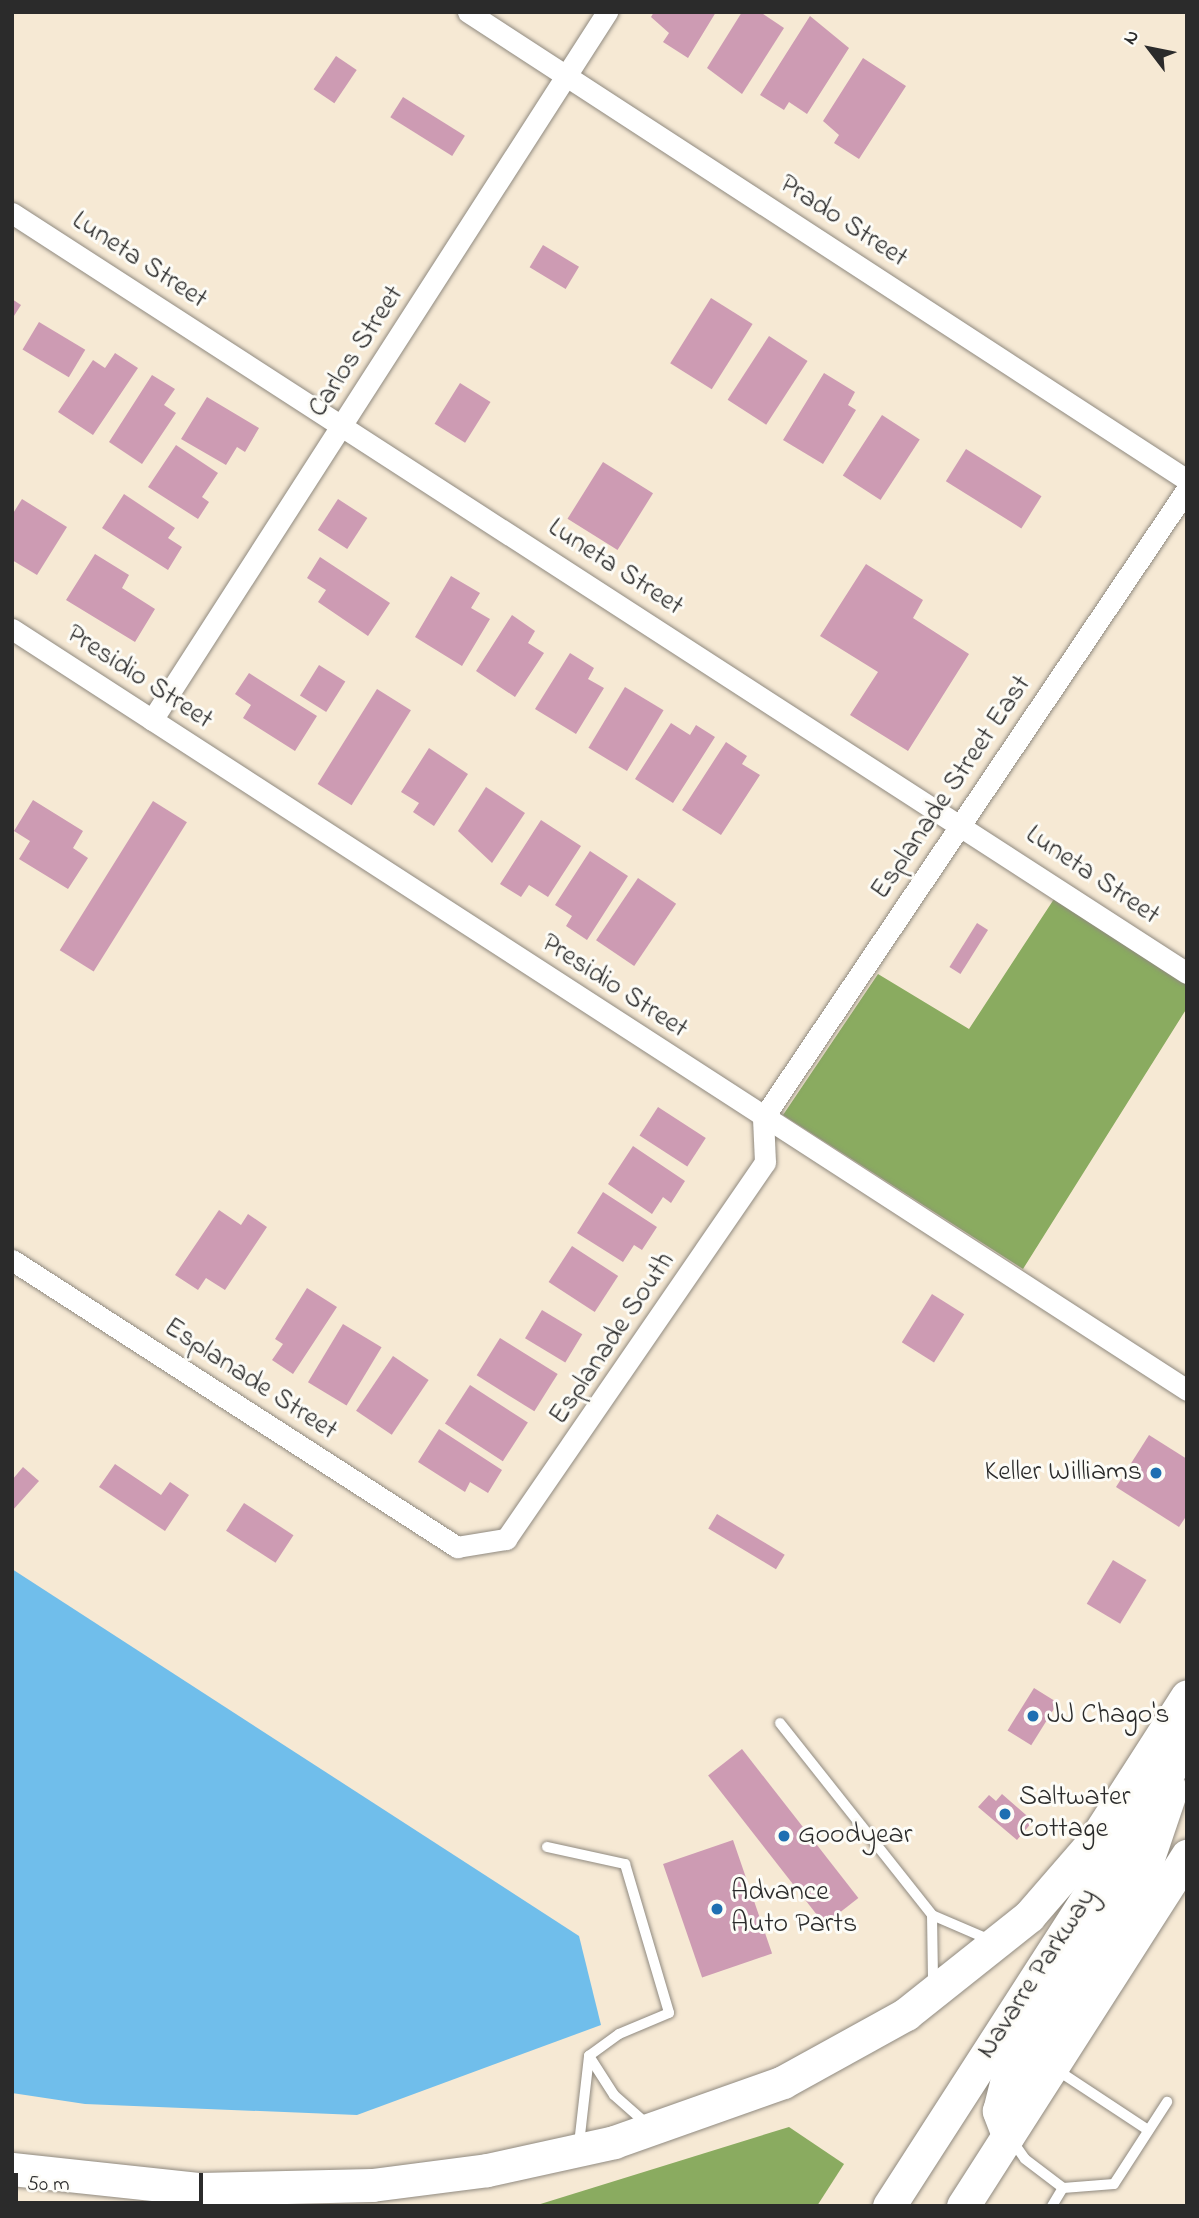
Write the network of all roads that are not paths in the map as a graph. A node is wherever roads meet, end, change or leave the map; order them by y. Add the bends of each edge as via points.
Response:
1 (468, 12) edge
2 (607, 12) edge
3 (567, 75) junction
4 (12, 212) edge
5 (343, 426) junction
6 (1187, 480) edge
7 (1187, 489) edge
8 (12, 629) edge
9 (152, 720) junction
10 (962, 823) junction
11 (1187, 973) edge
12 (763, 1118) junction
13 (12, 1260) edge
14 (1187, 1390) edge
15 (457, 1547) joint
16 (1187, 1696) edge
17 (780, 1723) dead end
18 (1187, 1743) edge
19 (547, 1847) dead end
20 (1187, 1856) edge
21 (932, 1915) junction
22 (1000, 1943) junction
23 (932, 1996) junction
24 (589, 2056) junction
25 (1052, 2067) junction
26 (1167, 2102) dead end
27 (653, 2130) junction
28 (1148, 2130) junction
29 (1009, 2135) junction
30 (578, 2150) junction
31 (12, 2169) edge
32 (1063, 2188) junction
33 (889, 2206) edge
34 (963, 2206) edge
35 (1052, 2206) edge

1 - 3 street, Prado Street
2 - 3 street, Carlos Street
3 - 5 street, Carlos Street
3 - 6 street, Prado Street
4 - 5 street, Luneta Street
5 - 9 street, Carlos Street
5 - 10 street, Luneta Street
7 - 10 street, Esplanade Street East
8 - 9 street, Presidio Street
9 - 12 street, Presidio Street
10 - 11 street, Luneta Street
10 - 12 street, Esplanade Street East
12 - 14 street, Presidio Street
12 - 15 street, Esplanade South via 765,1162 571,1451 506,1539
13 - 15 street, Esplanade Street
16 - 22 highway via 1081,1858
17 - 21 lane
18 - 29 highway via 1148,1858 1007,2079 999,2111
18 - 33 highway, Navarre Parkway
19 - 24 lane via 625,1864 669,2013 619,2034
20 - 25 highway
21 - 22 lane
21 - 23 lane
22 - 23 highway
23 - 27 highway via 805,2071
24 - 27 lane via 614,2095
24 - 30 lane
25 - 28 lane
25 - 29 highway
26 - 28 lane
27 - 30 highway
28 - 32 lane via 1114,2184
29 - 32 lane via 1025,2159
29 - 34 highway
30 - 31 highway via 433,2178 314,2193 154,2187
32 - 35 lane

